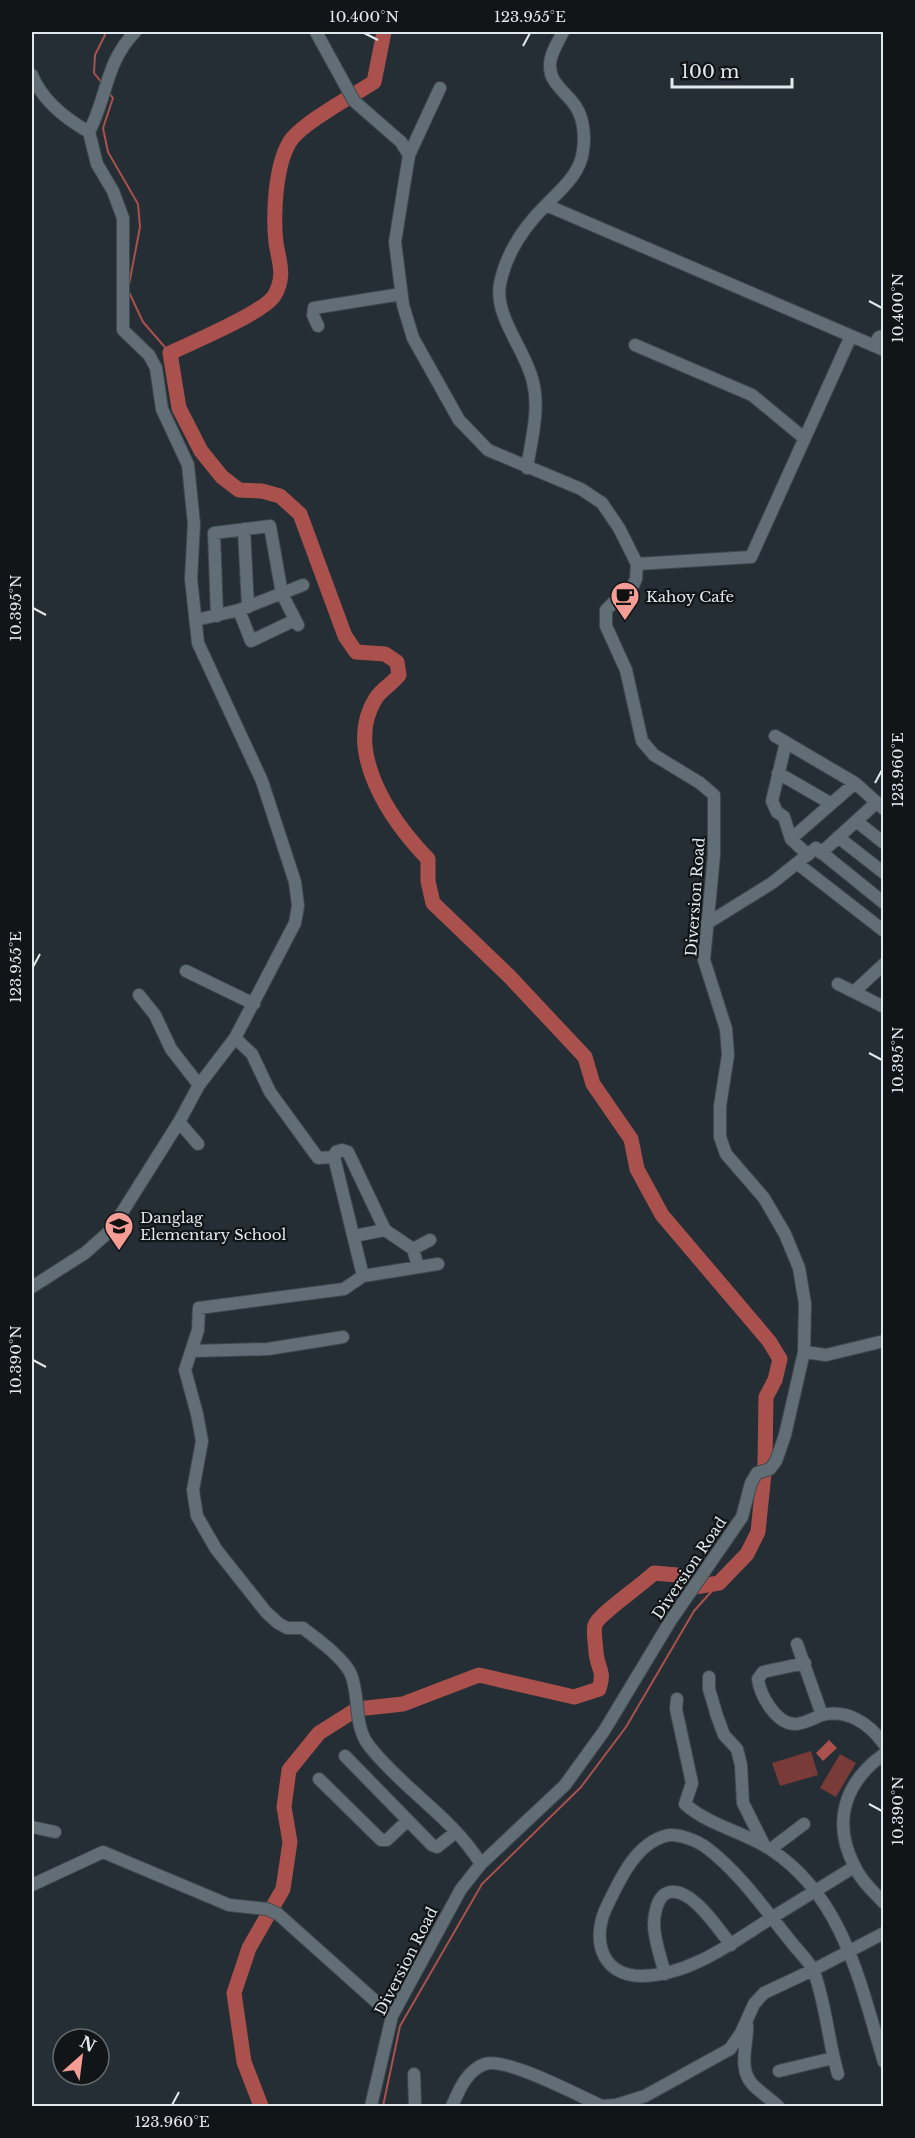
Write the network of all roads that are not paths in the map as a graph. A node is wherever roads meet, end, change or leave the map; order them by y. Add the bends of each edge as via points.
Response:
1 (135, 32) edge
2 (316, 32) edge
3 (563, 32) edge
4 (32, 75) edge
5 (440, 88) dead end
6 (89, 132) junction
7 (409, 155) junction
8 (546, 205) junction
9 (401, 294) junction
10 (318, 327) dead end
11 (851, 336) junction
12 (884, 336) edge
13 (635, 345) dead end
14 (879, 348) edge
15 (804, 438) junction
16 (527, 468) junction
17 (244, 529) junction
18 (637, 564) junction
19 (303, 585) dead end
20 (282, 594) junction
21 (243, 609) junction
22 (217, 616) junction
23 (196, 620) junction
24 (778, 773) junction
25 (855, 783) junction
26 (830, 803) junction
27 (880, 806) edge
28 (856, 821) junction
29 (838, 837) junction
30 (791, 839) junction
31 (884, 843) edge
32 (822, 853) junction
33 (808, 855) junction
34 (798, 864) junction
35 (884, 873) edge
36 (884, 903) edge
37 (706, 924) junction
38 (882, 928) edge
39 (186, 971) dead end
40 (881, 972) edge
41 (838, 984) dead end
42 (855, 992) junction
43 (139, 995) dead end
44 (254, 1004) junction
45 (884, 1007) edge
46 (235, 1038) junction
47 (200, 1085) junction
48 (179, 1122) junction
49 (198, 1144) dead end
50 (334, 1157) junction
51 (385, 1230) junction
52 (354, 1236) junction
53 (430, 1240) dead end
54 (413, 1249) junction
55 (438, 1264) dead end
56 (418, 1267) junction
57 (363, 1276) junction
58 (32, 1287) edge
59 (343, 1337) dead end
60 (884, 1341) edge
61 (193, 1351) junction
62 (804, 1352) junction
63 (797, 1644) dead end
64 (805, 1663) junction
65 (710, 1677) dead end
66 (677, 1699) dead end
67 (822, 1715) junction
68 (884, 1744) edge
69 (884, 1754) edge
70 (345, 1756) dead end
71 (319, 1779) dead end
72 (407, 1821) junction
73 (804, 1824) dead end
74 (32, 1827) edge
75 (55, 1832) dead end
76 (456, 1832) junction
77 (768, 1847) junction
78 (481, 1864) junction
79 (854, 1867) junction
80 (32, 1885) edge
81 (816, 1891) junction
82 (884, 1904) edge
83 (772, 1918) junction
84 (884, 1933) edge
85 (730, 1945) junction
86 (850, 1951) junction
87 (813, 1970) junction
88 (665, 1974) junction
89 (392, 2016) junction
90 (746, 2018) junction
91 (833, 2058) junction
92 (884, 2062) edge
93 (779, 2071) dead end
94 (414, 2074) dead end
95 (838, 2074) dead end
96 (371, 2106) edge
97 (415, 2106) edge
98 (452, 2106) edge
99 (778, 2106) edge

1 - 6 street via 120,47
2 - 7 street via 354,101 401,142
3 - 8 street via 550,65 555,82 578,108 583,151 568,183
4 - 6 street via 68,120
5 - 7 street
6 - 23 street via 97,164 123,218 123,330 149,355 156,368 162,410 188,465
7 - 9 street via 394,242
8 - 11 street
8 - 16 street via 510,252 499,294 534,384
9 - 10 street via 315,308 313,315
9 - 16 street via 413,338 459,420 488,450
11 - 14 street
11 - 15 street
12 - 14 street via 879,337
13 - 15 street via 752,395
15 - 18 street via 751,557
16 - 18 street via 581,489 602,503
17 - 20 street via 270,526
17 - 21 street
17 - 22 street via 214,533
18 - 37 street, Diversion Road via 630,592 606,610 606,626 626,670 642,741 654,755 714,795 714,855
19 - 20 street
20 - 21 street
20 - 21 street via 296,622 251,640
21 - 22 street
22 - 23 street
23 - 44 street via 198,643 258,771 295,882 295,923
24 - 25 street via 781,739
24 - 26 street
24 - 30 street via 772,801 784,818
25 - 26 street
25 - 27 street
26 - 30 street
27 - 28 street
28 - 29 street
28 - 31 street
29 - 32 street
29 - 35 street
30 - 33 street
32 - 33 street via 816,848
32 - 36 street
33 - 34 street
34 - 37 street
34 - 38 street
37 - 62 street, Diversion Road via 704,960 726,1029 728,1055 720,1106 720,1137 726,1154 774,1216 799,1268 805,1305
39 - 44 street
40 - 42 street
41 - 42 street
42 - 45 street
43 - 47 street via 155,1015 171,1050
44 - 46 street
46 - 47 street
46 - 50 street via 252,1054 270,1092 318,1158
47 - 48 street
48 - 49 street
48 - 58 street via 111,1230 99,1243
50 - 51 street via 336,1152 348,1152
50 - 52 street
51 - 52 street
51 - 54 street
52 - 57 street
53 - 54 street
54 - 56 street
55 - 56 street
56 - 57 street
57 - 61 street via 344,1288 199,1308
59 - 61 street via 268,1350
60 - 62 street via 826,1355
61 - 76 street via 185,1370 202,1441 193,1490 197,1516 234,1573 272,1618 287,1628 303,1628 343,1664 351,1678 358,1717 370,1748
62 - 78 street, Diversion Road via 776,1461 751,1483 742,1517 565,1785
63 - 64 street
64 - 67 street
64 - 67 street via 763,1672 758,1678 759,1688 782,1719 793,1724
65 - 77 street via 709,1689 724,1735 737,1749 744,1803
66 - 77 street via 692,1783 685,1804
67 - 68 street via 850,1714
69 - 79 street via 859,1776 846,1797 843,1819
70 - 72 street
71 - 72 street via 381,1840 387,1840
72 - 76 street via 437,1847
73 - 77 street
74 - 75 street
76 - 78 street
77 - 81 street
78 - 89 street, Diversion Road via 435,1934
79 - 81 street
79 - 82 street
80 - 89 street via 103,1852 229,1905 273,1912
81 - 83 street
81 - 86 street via 836,1920
83 - 85 street
83 - 87 street
83 - 88 street via 730,1869 705,1847 666,1835 650,1843 631,1863 604,1911 599,1945 608,1961 623,1973
84 - 86 street
85 - 88 street
85 - 88 street via 707,1914 685,1894 668,1893 660,1899 654,1923
86 - 87 street
86 - 92 street
87 - 90 street via 764,1993
87 - 91 street
89 - 96 street, Diversion Road
90 - 98 street via 730,2049 627,2103 602,2106 498,2063 486,2064 470,2073
90 - 99 street via 747,2075
91 - 93 street
91 - 95 street
94 - 97 street

